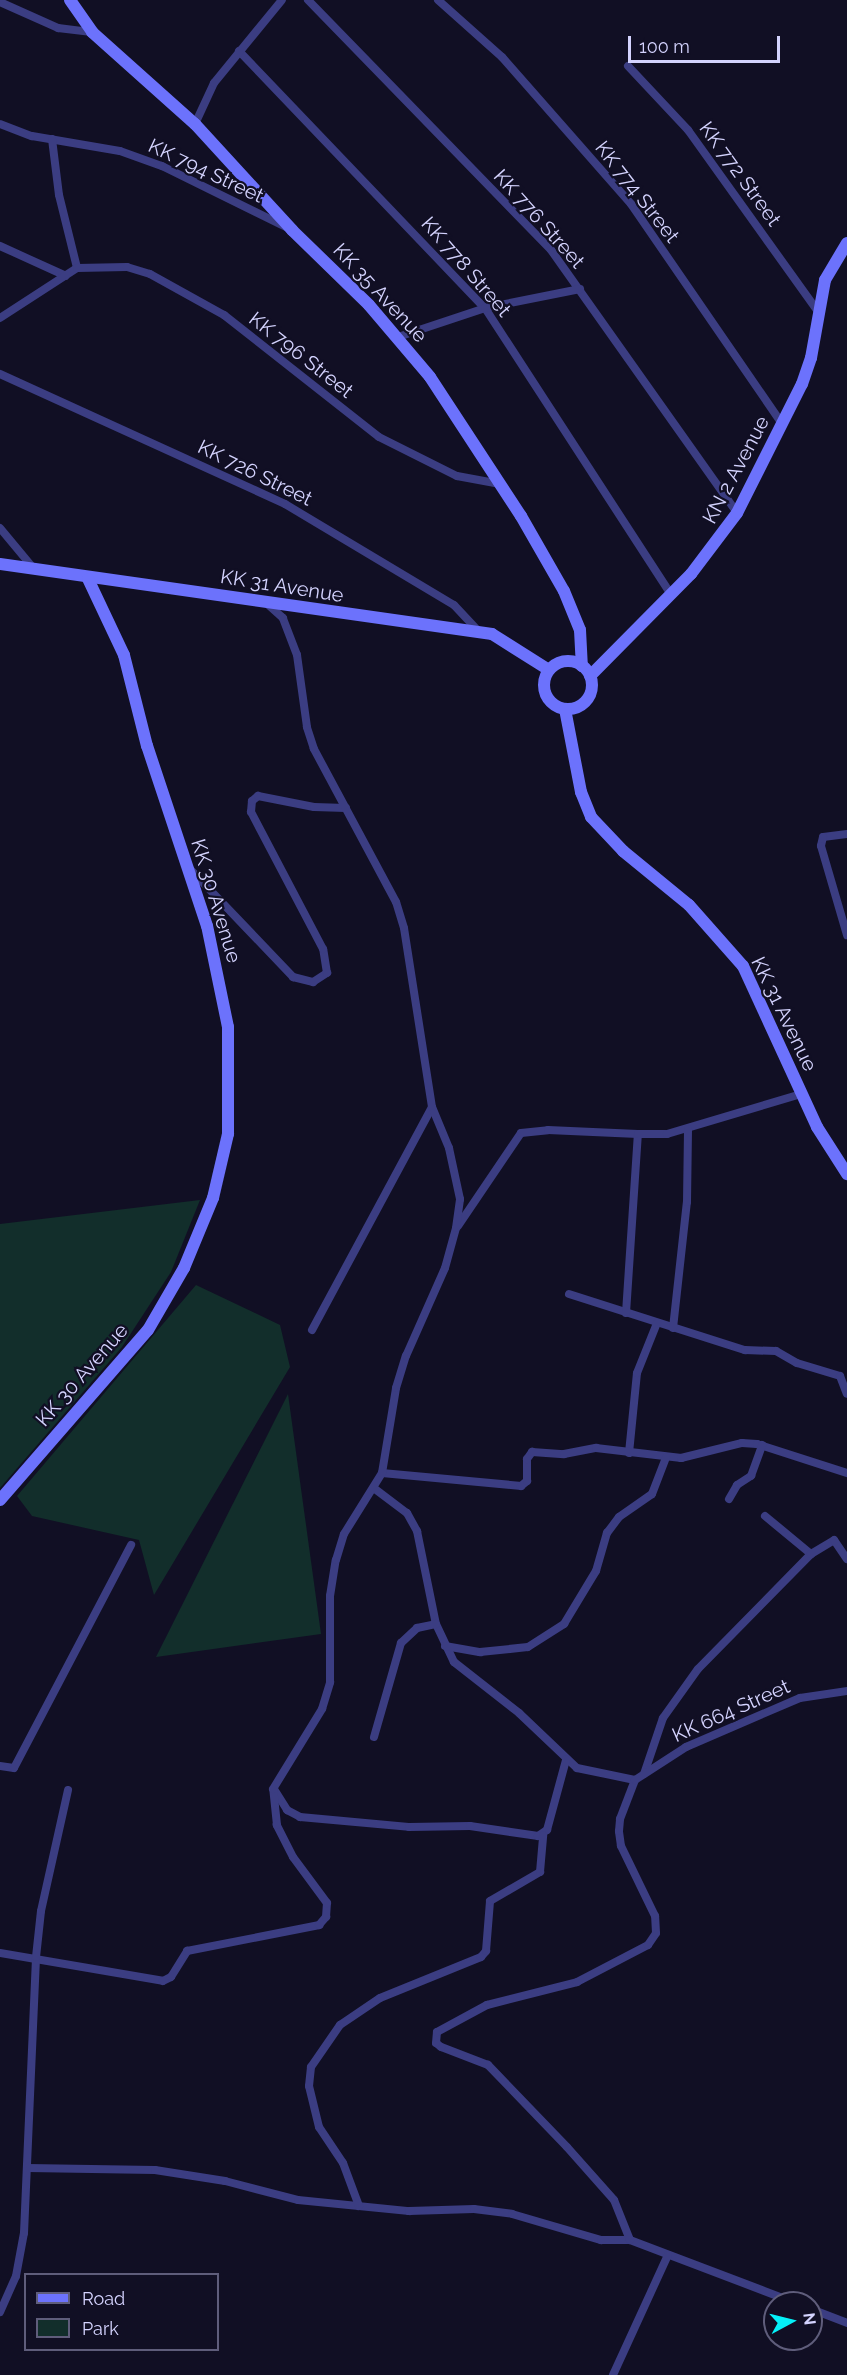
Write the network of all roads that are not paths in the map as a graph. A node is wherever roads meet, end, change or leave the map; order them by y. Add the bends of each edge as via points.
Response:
1 (70, 0) edge
2 (282, 0) edge
3 (308, 0) edge
4 (438, 0) edge
5 (0, 2) edge
6 (92, 32) junction
7 (239, 51) junction
8 (628, 66) dead end
9 (0, 124) edge
10 (195, 124) junction
11 (52, 139) junction
12 (291, 230) junction
13 (847, 243) edge
14 (0, 246) edge
15 (77, 268) junction
16 (66, 276) junction
17 (580, 289) junction
18 (485, 308) junction
19 (817, 310) junction
20 (0, 318) edge
21 (398, 337) junction
22 (0, 374) edge
23 (783, 425) junction
24 (501, 484) junction
25 (737, 513) junction
26 (0, 528) edge
27 (0, 564) edge
28 (35, 570) junction
29 (88, 579) junction
30 (671, 594) junction
31 (264, 601) junction
32 (478, 632) junction
33 (549, 670) junction
34 (586, 671) junction
35 (565, 709) junction
36 (346, 808) junction
37 (847, 834) edge
38 (185, 863) junction
39 (847, 935) edge
40 (801, 1094) junction
41 (432, 1107) junction
42 (688, 1129) junction
43 (639, 1134) junction
44 (847, 1174) edge
45 (456, 1228) junction
46 (569, 1294) dead end
47 (626, 1313) junction
48 (657, 1323) junction
49 (673, 1328) junction
50 (312, 1330) dead end
51 (847, 1394) edge
52 (762, 1446) junction
53 (629, 1453) junction
54 (666, 1458) junction
55 (382, 1473) junction
56 (847, 1473) edge
57 (375, 1489) junction
58 (729, 1499) dead end
59 (0, 1500) edge
60 (765, 1516) dead end
61 (131, 1545) dead end
62 (811, 1554) junction
63 (847, 1559) edge
64 (436, 1623) junction
65 (445, 1646) junction
66 (847, 1691) edge
67 (374, 1737) dead end
68 (566, 1760) junction
69 (0, 1767) edge
70 (644, 1774) junction
71 (635, 1780) junction
72 (273, 1789) junction
73 (68, 1790) dead end
74 (543, 1835) junction
75 (0, 1953) edge
76 (36, 1957) junction
77 (28, 2168) junction
78 (359, 2206) junction
79 (630, 2240) junction
80 (668, 2255) junction
81 (763, 2291) edge
82 (0, 2312) edge
83 (823, 2314) edge
84 (847, 2323) edge
85 (613, 2375) edge

1 - 6 main road, KK 35 Avenue
2 - 7 street
3 - 17 street, KK 776 Street via 551,249
4 - 23 street, KK 774 Street via 502,57 631,204
5 - 6 street via 58,28
6 - 10 main road, KK 35 Avenue
7 - 10 street via 214,83
7 - 18 street, KK 778 Street
8 - 19 street, KK 772 Street via 688,130
9 - 11 street, KK 794 Street
10 - 12 main road, KK 35 Avenue
11 - 12 street, KK 794 Street via 120,151 162,165
11 - 15 street via 59,195
12 - 21 main road, KK 35 Avenue
13 - 19 main road, KN 2 Avenue via 825,280
14 - 16 street
15 - 16 street
15 - 24 street, KK 796 Street via 127,267 163,280 224,315 379,437 457,476
16 - 20 street
17 - 18 street
17 - 25 street, KK 776 Street
18 - 21 street
18 - 30 street, KK 778 Street
19 - 23 main road, KN 2 Avenue via 811,358
21 - 24 main road, KK 35 Avenue via 458,416
22 - 32 street, KK 726 Street via 285,504 454,605
23 - 25 main road, KN 2 Avenue
24 - 34 main road, KK 35 Avenue via 572,608 582,638
25 - 30 main road, KN 2 Avenue via 720,539
26 - 28 street
27 - 28 main road, KK 31 Avenue
28 - 29 main road, KK 31 Avenue
29 - 31 main road, KK 31 Avenue
29 - 38 main road, KK 30 Avenue via 124,655 147,746
30 - 34 main road, KN 2 Avenue
31 - 32 main road, KK 31 Avenue via 376,621
31 - 36 street via 284,620 297,655 315,749
32 - 33 main road, KK 31 Avenue via 502,638
33 - 34 main road via 564,661
33 - 35 main road via 544,682 546,694 553,704
34 - 35 main road via 591,688 587,699 577,707
35 - 40 main road, KK 31 Avenue via 581,792 591,817 623,851 689,905 742,966
36 - 38 street via 314,807 258,796 252,801 251,812 323,950 327,973 313,982 293,977
36 - 41 street via 392,892 404,928
37 - 39 street via 823,837 821,846
38 - 59 main road, KK 30 Avenue via 207,926 228,1027 228,1134 213,1198 184,1268 148,1330
40 - 42 street
40 - 44 main road, KK 31 Avenue
41 - 45 street via 459,1186
41 - 50 street
42 - 43 street
42 - 49 street via 687,1212
43 - 45 street via 548,1130 521,1133
43 - 47 street
45 - 55 street via 445,1268 406,1356
46 - 47 street
47 - 48 street
48 - 49 street
48 - 53 street via 637,1373
49 - 51 street via 745,1350 776,1351 796,1364 840,1376
52 - 54 street via 729,1444 681,1458
52 - 56 street
52 - 58 street via 751,1476 737,1485
53 - 54 street
53 - 55 street via 596,1448 564,1454 532,1452 527,1459 527,1481 521,1486
54 - 65 street via 652,1494 619,1517 607,1533 596,1571 564,1624 528,1647 480,1652
55 - 57 street
57 - 64 street via 407,1513 417,1531
57 - 72 street via 344,1534 336,1560 330,1596 330,1682 322,1709
60 - 62 street
61 - 69 street via 14,1768
62 - 63 street via 834,1540
62 - 70 street via 698,1669 671,1703
64 - 65 street
64 - 67 street via 417,1628 401,1643
65 - 68 street via 454,1662 519,1713
66 - 70 street, KK 664 Street via 800,1698 686,1747
68 - 71 street via 584,1770
68 - 74 street
70 - 71 street, KK 664 Street
71 - 79 street via 619,1831 621,1846 655,1916 656,1934 648,1945 577,1982 487,2005 443,2026 435,2039 441,2047 483,2061 512,2088 614,2200
72 - 74 street via 287,1810 300,1817 409,1827 470,1826
72 - 76 street via 277,1826 293,1857 327,1902 326,1917 319,1925 187,1951 171,1977 163,1981
73 - 76 street via 41,1911
74 - 78 street via 540,1872 490,1901 486,1951 481,1957 380,1998 340,2025 311,2067 309,2086 319,2127 344,2163
75 - 76 street
76 - 77 street
77 - 78 street via 155,2170 225,2181 298,2200
77 - 82 street via 16,2276
78 - 79 street via 409,2211 474,2209 512,2214 601,2240
79 - 80 street
80 - 81 street
80 - 85 street
83 - 84 street

